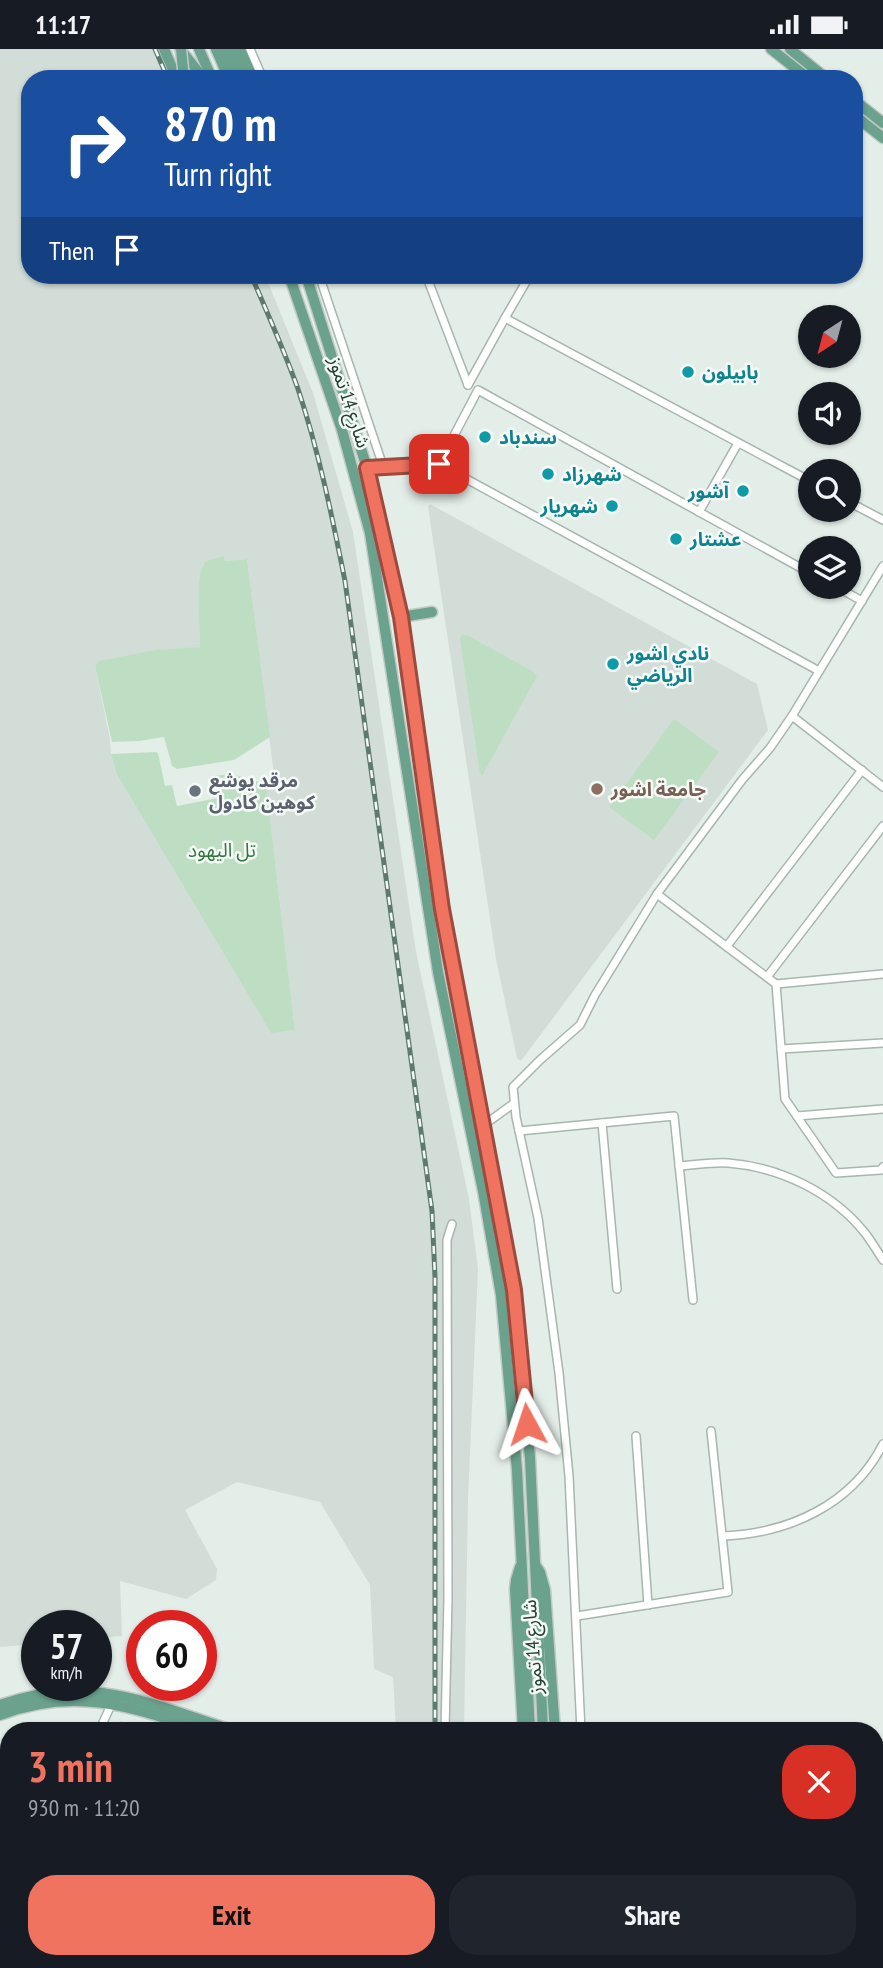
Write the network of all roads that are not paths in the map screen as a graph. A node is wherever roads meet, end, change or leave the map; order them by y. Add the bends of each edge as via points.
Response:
1 (164, 49) edge
2 (181, 49) edge
3 (199, 49) edge
4 (216, 49) edge
5 (225, 49) edge
6 (233, 49) edge
7 (240, 49) edge
8 (250, 49) edge
9 (771, 49) edge
10 (790, 49) edge
11 (173, 70) edge
12 (183, 70) edge
13 (197, 70) edge
14 (208, 70) edge
15 (225, 70) edge
16 (233, 70) edge
17 (242, 70) edge
18 (249, 70) edge
19 (259, 70) edge
20 (798, 70) edge
21 (816, 70) edge
22 (863, 107) edge
23 (863, 122) edge
24 (883, 123) edge
25 (883, 138) edge
26 (292, 284) edge
27 (309, 284) edge
28 (322, 284) edge
29 (429, 284) edge
30 (525, 284) edge
31 (505, 318) junction
32 (468, 385) junction
33 (478, 390) junction
34 (738, 443) junction
35 (439, 464) junction
36 (383, 466) junction
37 (367, 468) junction
38 (798, 475) edge
39 (861, 508) edge
40 (699, 512) junction
41 (883, 520) edge
42 (798, 566) edge
43 (883, 566) edge
44 (858, 599) edge
45 (862, 601) junction
46 (432, 612) dead end
47 (401, 617) junction
48 (819, 671) junction
49 (792, 716) junction
50 (862, 770) junction
51 (883, 787) edge
52 (883, 826) edge
53 (657, 894) junction
54 (727, 946) junction
55 (883, 974) edge
56 (767, 977) junction
57 (776, 984) junction
58 (883, 1043) edge
59 (781, 1049) junction
60 (513, 1104) junction
61 (883, 1109) edge
62 (797, 1116) junction
63 (602, 1123) junction
64 (484, 1125) junction
65 (519, 1131) junction
66 (680, 1166) junction
67 (883, 1167) edge
68 (452, 1224) dead end
69 (883, 1261) edge
70 (617, 1289) dead end
71 (693, 1300) dead end
72 (711, 1431) dead end
73 (636, 1436) dead end
74 (883, 1444) edge
75 (724, 1536) junction
76 (522, 1563) junction
77 (534, 1563) junction
78 (648, 1605) junction
79 (577, 1616) junction
80 (112, 1703) junction
81 (0, 1705) edge
82 (0, 1715) edge
83 (103, 1722) edge
84 (175, 1722) edge
85 (208, 1722) edge
86 (445, 1722) edge
87 (522, 1722) edge
88 (530, 1722) edge
89 (543, 1722) edge
90 (554, 1722) edge
91 (581, 1722) edge

1 - 11 main road
2 - 12 main road, bridge
2 - 13 main road
3 - 14 main road
4 - 15 main road
5 - 16 main road
6 - 17 main road
7 - 18 main road
8 - 19 street
9 - 20 main road
10 - 21 main road
22 - 24 main road
23 - 25 main road
26 - 76 main road, شارع 14 تموز via 342,430 376,564 438,972 500,1295
27 - 37 main road, شارع 14 تموز
28 - 36 street
29 - 32 street
30 - 31 street
31 - 32 street
31 - 34 street
32 - 33 street
33 - 35 street
33 - 40 street
34 - 38 street
34 - 40 street
35 - 36 street
35 - 48 street
36 - 37 street
37 - 47 main road, شارع 14 تموز
39 - 41 street
40 - 42 street
43 - 45 street
44 - 45 street
45 - 48 street
46 - 47 main road
47 - 64 main road, شارع 14 تموز via 442,909
48 - 49 street
49 - 50 street
49 - 53 street
50 - 51 street
50 - 54 street
52 - 56 street
53 - 54 street
53 - 60 street via 584,1018 513,1087
54 - 56 street
55 - 57 street
56 - 57 street
57 - 59 street
58 - 59 street
59 - 62 street via 785,1099
60 - 64 street
60 - 65 street
61 - 62 street
62 - 67 street via 836,1173
63 - 65 street
63 - 66 street via 674,1116
63 - 70 street
64 - 77 main road, شارع 14 تموز via 519,1327
65 - 79 street via 538,1217 559,1373
66 - 69 street via 727,1163 766,1169 803,1183 836,1205 864,1232
66 - 71 street
68 - 86 street via 447,1240
72 - 75 street
73 - 78 street
74 - 75 street via 853,1485 823,1510 751,1535
75 - 78 street via 728,1593
76 - 87 main road via 515,1589
76 - 88 main road, شارع 14 تموز
77 - 89 main road, شارع 14 تموز
77 - 90 main road, شارع 14 تموز via 545,1590
78 - 79 street
79 - 91 street
80 - 82 main road via 41,1703
80 - 83 street
80 - 84 main road
81 - 85 main road via 52,1692 103,1692

